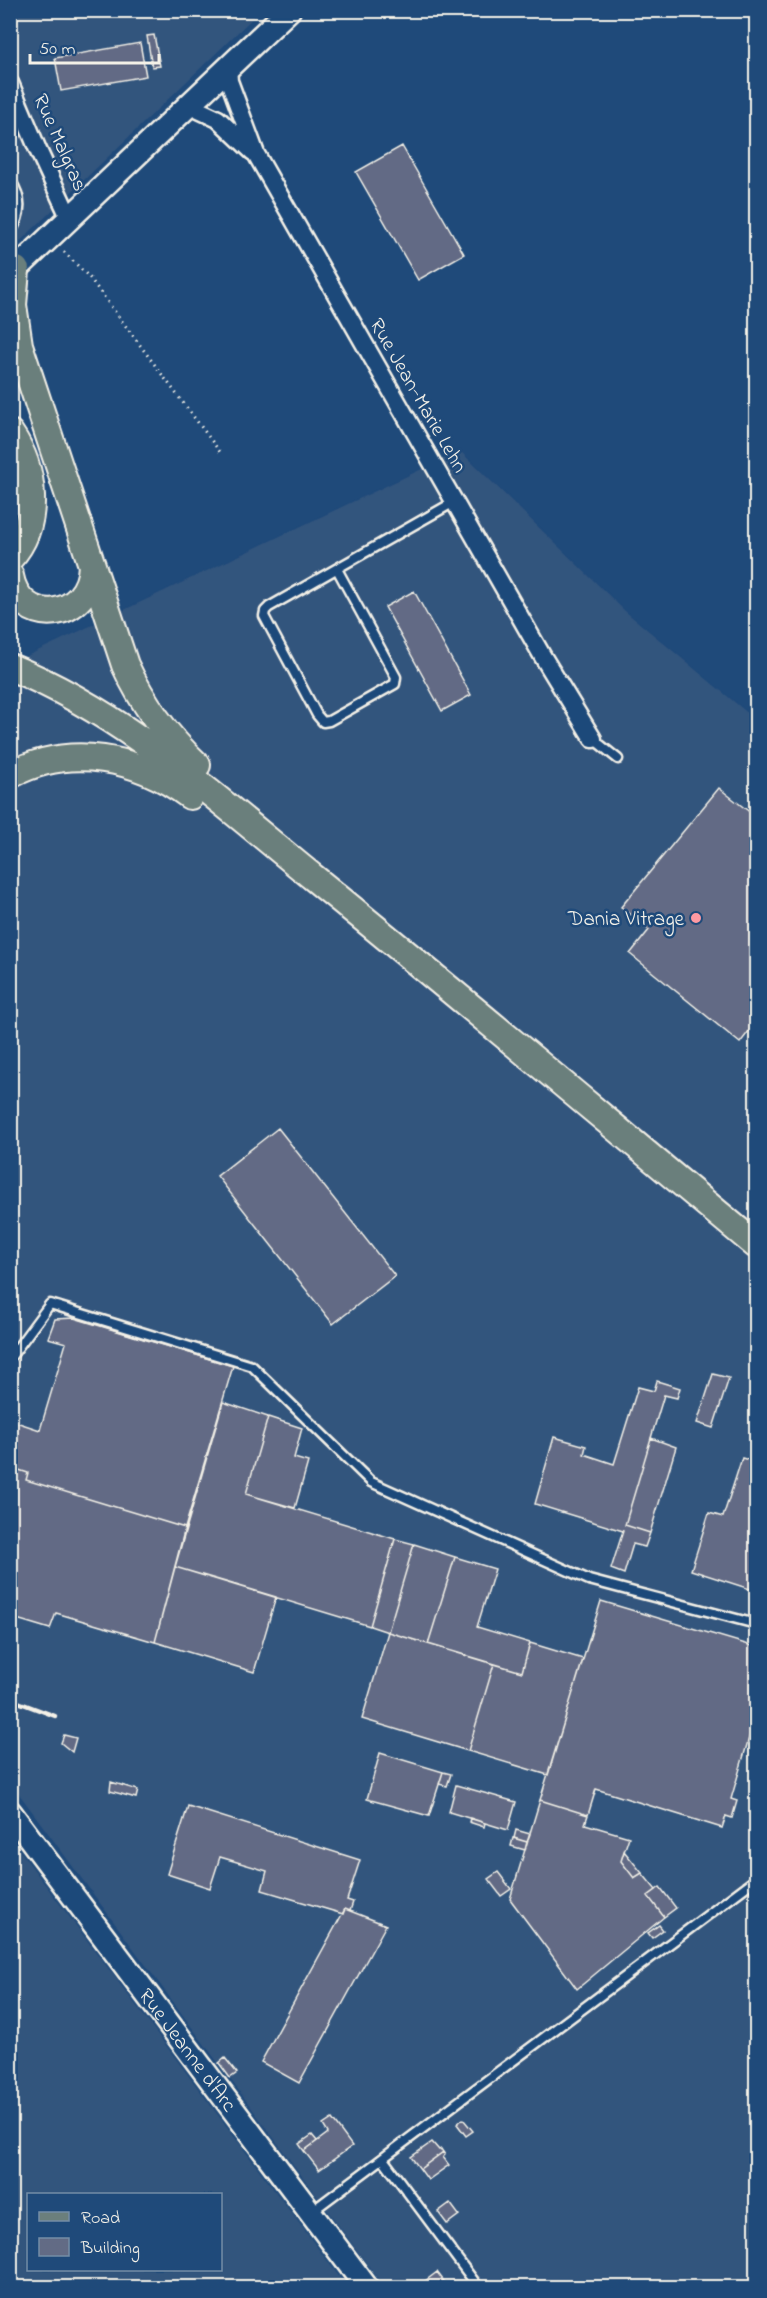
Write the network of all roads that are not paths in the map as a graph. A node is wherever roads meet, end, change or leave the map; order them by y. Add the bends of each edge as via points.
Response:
1 (289, 10) edge
2 (228, 67) junction
3 (12, 88) edge
4 (188, 105) junction
5 (256, 154) junction
6 (10, 180) edge
7 (70, 219) junction
8 (10, 233) edge
9 (14, 272) edge
10 (15, 342) edge
11 (10, 433) edge
12 (454, 502) junction
13 (11, 565) edge
14 (92, 565) junction
15 (337, 569) junction
16 (10, 667) edge
17 (590, 737) joint
18 (618, 759) dead end
19 (10, 776) edge
20 (377, 929) junction
21 (453, 993) junction
22 (756, 1245) edge
23 (10, 1358) edge
24 (756, 1624) edge
25 (10, 1812) edge
26 (756, 1878) edge
27 (383, 2159) junction
28 (311, 2212) junction
29 (367, 2288) edge
30 (479, 2288) edge

1 - 2 main road
2 - 4 main road
2 - 5 street, Rue Jean-Marie Lehn via 229,81
3 - 7 street, Rue Malgras
4 - 5 street, Rue Jean-Marie Lehn via 218,119
4 - 7 main road
5 - 12 street, Rue Jean-Marie Lehn
6 - 8 lane via 21,211
7 - 9 main road
9 - 10 main road
10 - 14 main road
11 - 13 main road via 26,462 32,492 28,523
12 - 15 lane
12 - 17 street, Rue Jean-Marie Lehn
13 - 14 main road via 12,586 21,600 48,612 63,610 83,596
14 - 20 main road via 125,665 153,717 195,763
15 - 15 lane via 264,611 323,722 390,688 396,677
16 - 20 main road via 96,711 171,762
17 - 18 lane
19 - 21 main road via 79,756 106,758 160,777
20 - 21 main road
21 - 22 main road
23 - 24 lane via 50,1304 252,1366 371,1482 589,1580
25 - 28 main road, Rue Jeanne d'Arc
26 - 27 lane
27 - 28 lane
27 - 30 lane
28 - 29 main road, Rue Jeanne d'Arc

